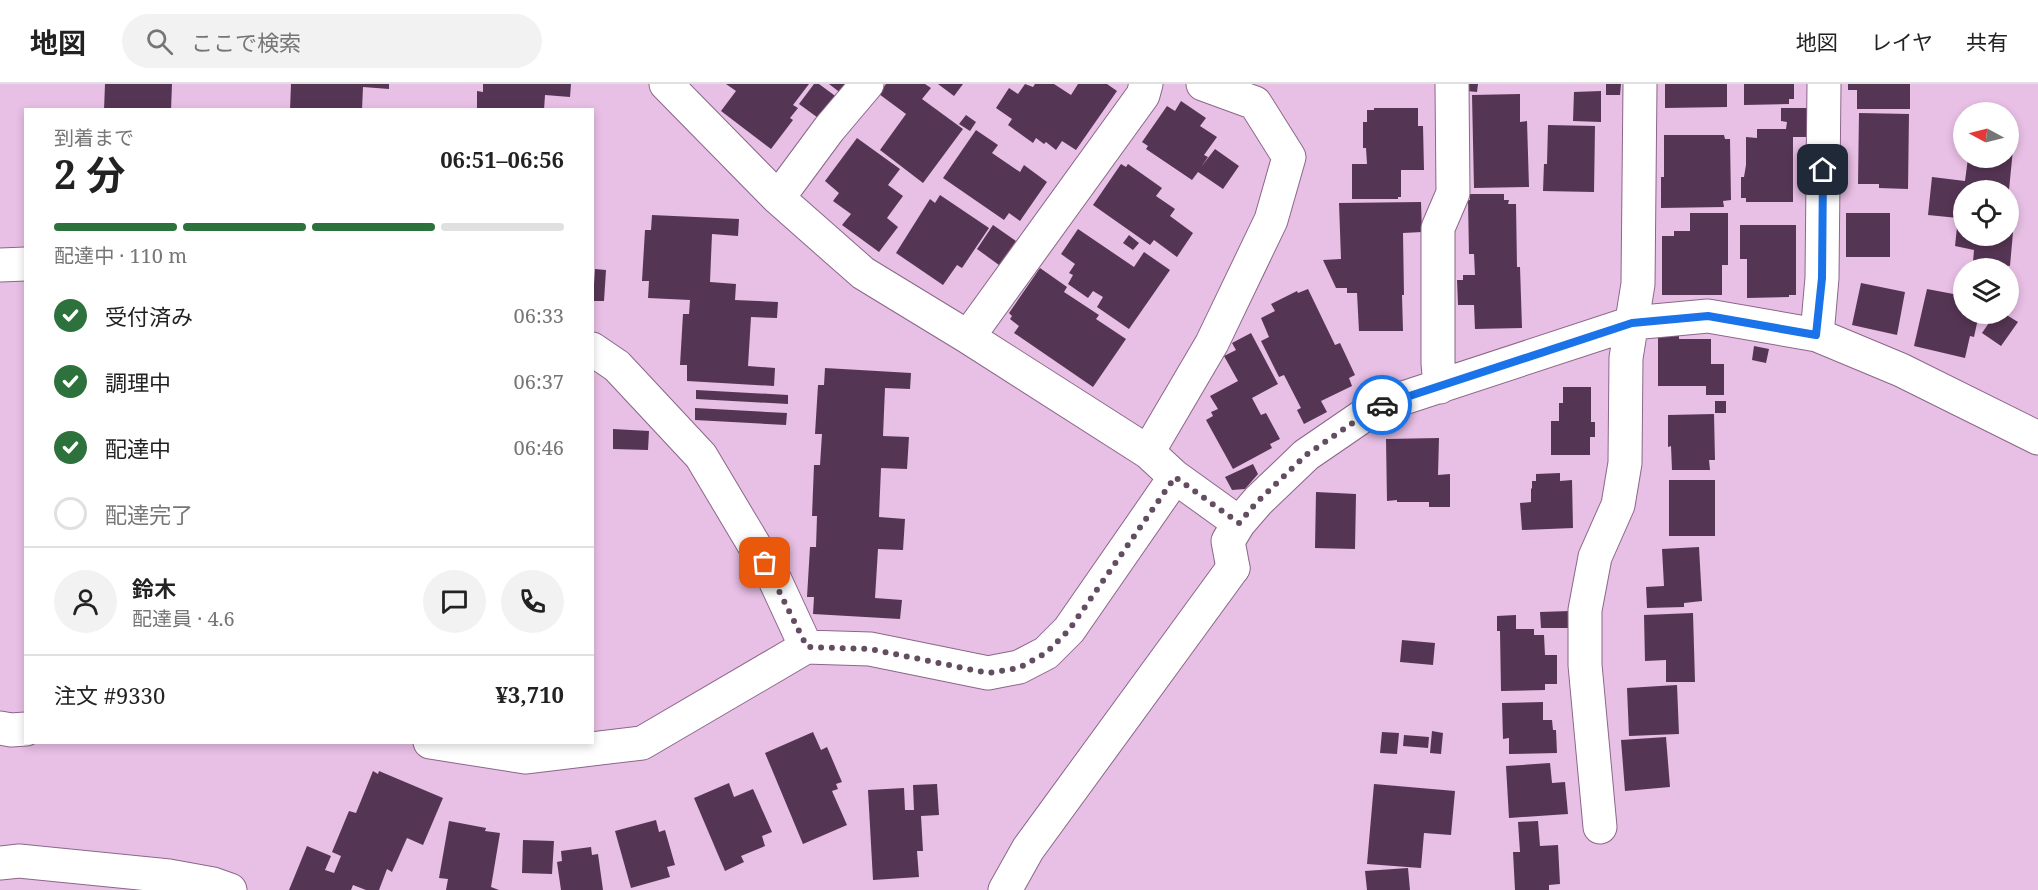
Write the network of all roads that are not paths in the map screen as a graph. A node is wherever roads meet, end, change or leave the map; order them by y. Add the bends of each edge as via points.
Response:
1 (666, 84) edge
2 (867, 84) edge
3 (1146, 84) edge
4 (1203, 84) edge
5 (1452, 84) edge
6 (1640, 84) edge
7 (1824, 84) edge
8 (778, 198) junction
9 (24, 264) edge
10 (0, 265) edge
11 (1632, 323) junction
12 (1816, 335) junction
13 (968, 337) junction
14 (594, 350) edge
15 (1440, 387) junction
16 (2038, 438) edge
17 (1148, 452) junction
18 (1175, 477) junction
19 (1239, 523) junction
20 (807, 647) junction
21 (0, 728) edge
22 (24, 729) edge
23 (443, 744) edge
24 (1600, 827) dead end
25 (0, 863) edge
26 (230, 890) edge
27 (1005, 890) edge

1 - 8 street
2 - 8 street
3 - 13 street via 1143,95
4 - 17 street via 1255,103 1289,157 1271,220 1212,343
5 - 15 street via 1453,193 1438,228
6 - 11 street via 1638,284
7 - 12 street via 1822,278
8 - 13 street via 863,273
9 - 10 street
11 - 12 street via 1708,316
11 - 15 street
11 - 24 street via 1626,358 1625,463 1618,505 1595,557 1585,610 1585,665
12 - 16 street via 1901,370
13 - 17 street
14 - 20 street via 617,366 701,456 775,580
15 - 19 street via 1376,407 1306,455
17 - 18 street
18 - 19 street
18 - 20 street via 1069,630 1046,653 1019,668 988,673 870,649
19 - 27 street via 1228,541 1233,568 1028,849
20 - 23 street via 642,743 525,757
21 - 22 street
25 - 26 street via 19,861 169,876

